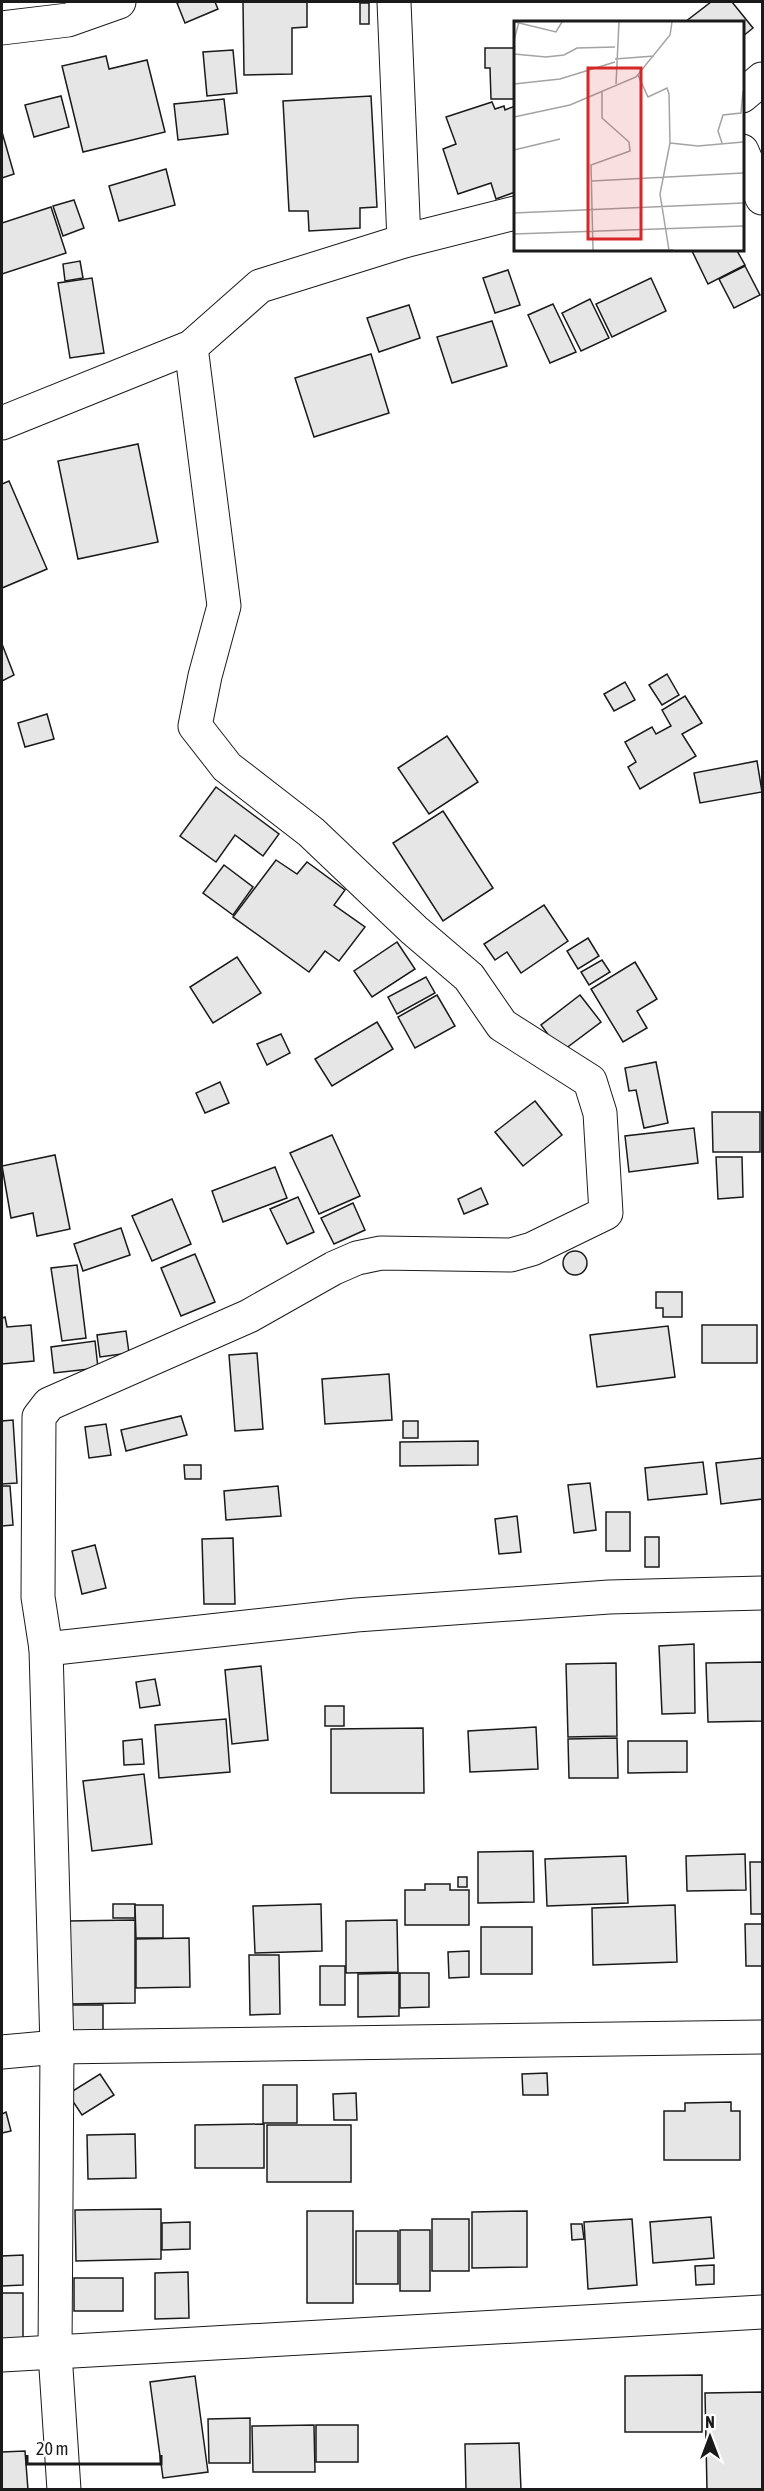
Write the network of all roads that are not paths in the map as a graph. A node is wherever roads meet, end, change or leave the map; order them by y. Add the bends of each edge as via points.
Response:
1 (119, 2) edge
2 (394, 2) edge
3 (2, 28) edge
4 (762, 79) edge
5 (743, 94) edge
6 (743, 156) edge
7 (762, 198) edge
8 (514, 213) edge
9 (404, 241) junction
10 (191, 347) junction
11 (2, 423) edge
12 (762, 1593) edge
13 (46, 1648) junction
14 (762, 2037) edge
15 (57, 2048) junction
16 (2, 2052) edge
17 (762, 2312) edge
18 (55, 2353) junction
19 (2, 2355) edge
20 (64, 2490) edge

1 - 3 street via 68,20
2 - 9 street
4 - 5 street
6 - 7 street
8 - 9 street
9 - 10 street via 260,286
10 - 11 street
10 - 13 street via 224,606 195,726 227,767 311,832 469,977 502,1025 590,1082 600,1113 606,1214 511,1256 381,1253 357,1258 249,1316 48,1404 39,1417 38,1597
12 - 13 street via 609,1597 367,1614
13 - 15 street
14 - 15 street
15 - 16 street
15 - 18 street
17 - 18 street
18 - 19 street
18 - 20 street

